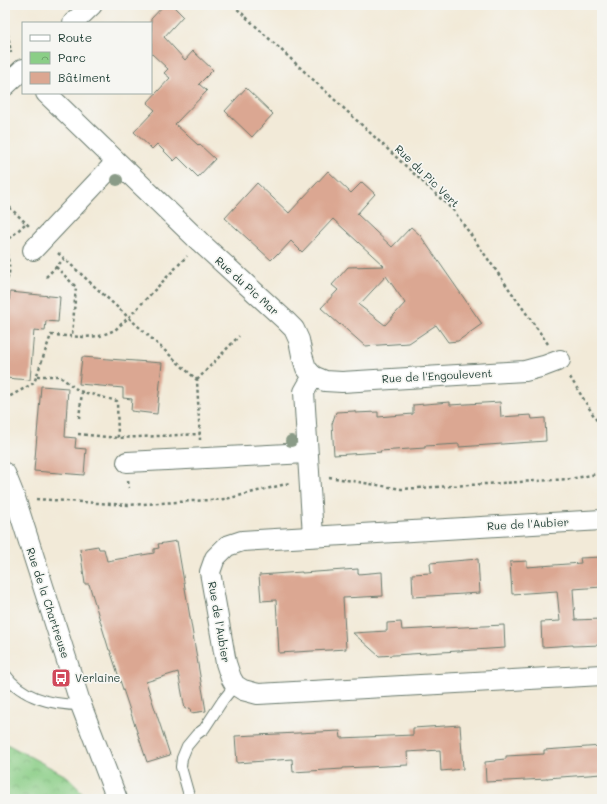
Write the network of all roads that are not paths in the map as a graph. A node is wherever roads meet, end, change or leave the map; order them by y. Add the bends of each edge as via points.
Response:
1 (92, 5) edge
2 (74, 22) edge
3 (22, 71) edge
4 (5, 86) edge
5 (47, 94) edge
6 (116, 162) junction
7 (38, 245) road end
8 (560, 360) road end
9 (313, 376) junction
10 (307, 453) junction
11 (127, 462) dead end
12 (5, 473) edge
13 (602, 520) edge
14 (313, 536) junction
15 (5, 674) edge
16 (602, 675) edge
17 (235, 685) junction
18 (81, 705) junction
19 (117, 799) edge
20 (190, 799) edge

1 - 2 street
3 - 4 street
5 - 6 street, Rue du Pic Mar
6 - 7 street
6 - 9 street, Rue du Pic Mar via 294,329 306,368
8 - 9 street, Rue de l'Engoulevent via 525,371 342,382 325,381
9 - 10 street via 304,392
10 - 11 street
10 - 14 street
12 - 18 street, Rue de la Chartreuse
13 - 14 street, Rue de l'Aubier
14 - 17 street, Rue de l'Aubier via 242,541 227,546 216,558 210,572 226,663
15 - 18 lane via 22,690 45,701
16 - 17 street via 258,694
17 - 20 lane via 204,729 187,746 182,758
18 - 19 street, Rue de la Chartreuse

